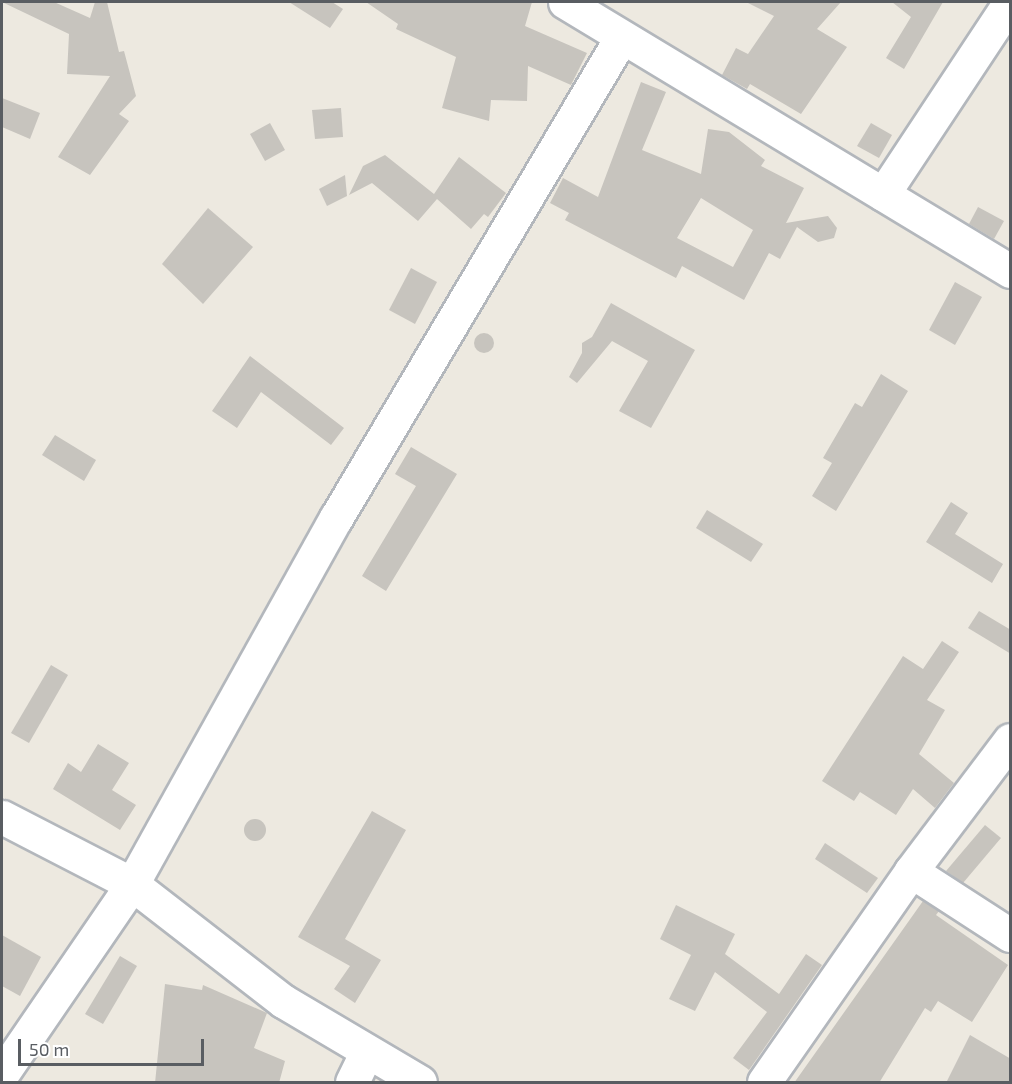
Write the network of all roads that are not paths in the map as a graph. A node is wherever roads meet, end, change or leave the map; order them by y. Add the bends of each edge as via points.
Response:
1 (565, 2) edge
2 (1010, 2) edge
3 (621, 38) junction
4 (883, 194) junction
5 (1011, 271) edge
6 (1011, 740) edge
7 (2, 817) edge
8 (911, 872) junction
9 (132, 884) junction
10 (1011, 935) edge
11 (367, 1051) junction
12 (2, 1074) edge
13 (352, 1083) edge
14 (420, 1083) edge
15 (764, 1083) edge

1 - 3 street
2 - 4 street
3 - 4 street
3 - 9 street via 336,518
4 - 5 street
6 - 8 street
7 - 9 street
8 - 10 street
8 - 15 street
9 - 11 street via 284,1001
9 - 12 street
11 - 13 street
11 - 14 street

